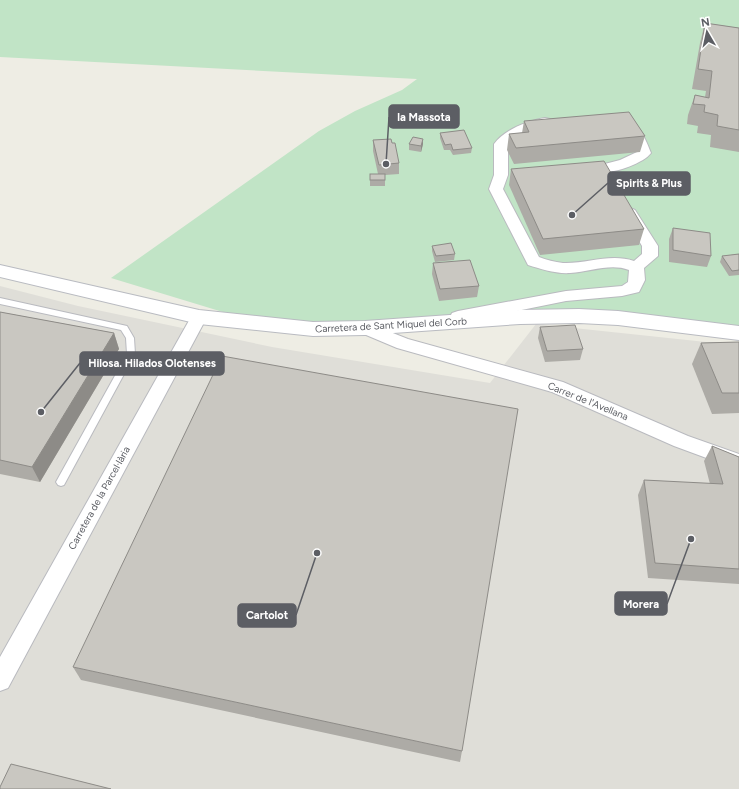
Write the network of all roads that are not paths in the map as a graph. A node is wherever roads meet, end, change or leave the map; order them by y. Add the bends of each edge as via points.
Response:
1 (557, 120) edge
2 (621, 120) edge
3 (600, 172) edge
4 (624, 203) edge
5 (636, 267) junction
6 (0, 271) edge
7 (0, 301) edge
8 (199, 317) junction
9 (422, 325) junction
10 (365, 328) junction
11 (739, 333) edge
12 (739, 462) edge
13 (61, 482) dead end
14 (0, 680) edge

1 - 5 street via 537,123 510,136 501,144 507,175 496,189 533,261 563,268 613,262 627,262
2 - 3 street via 638,138 644,153
4 - 5 street via 650,246 650,256
5 - 9 street via 639,274 637,282 633,288 622,291 559,297
6 - 8 street, Carretera de Sant Miquel del Corb
7 - 13 lane via 124,328 130,338 131,354
8 - 10 street, Carretera de Sant Miquel del Corb via 312,329
8 - 14 street, Carretera de la Parcel·lària
9 - 10 street, Carretera de Sant Miquel del Corb
9 - 11 street, Carretera de Sant Miquel del Corb via 520,317 579,316 618,318
10 - 12 street, Carrer de l'Avellana via 403,344 557,386 681,441

